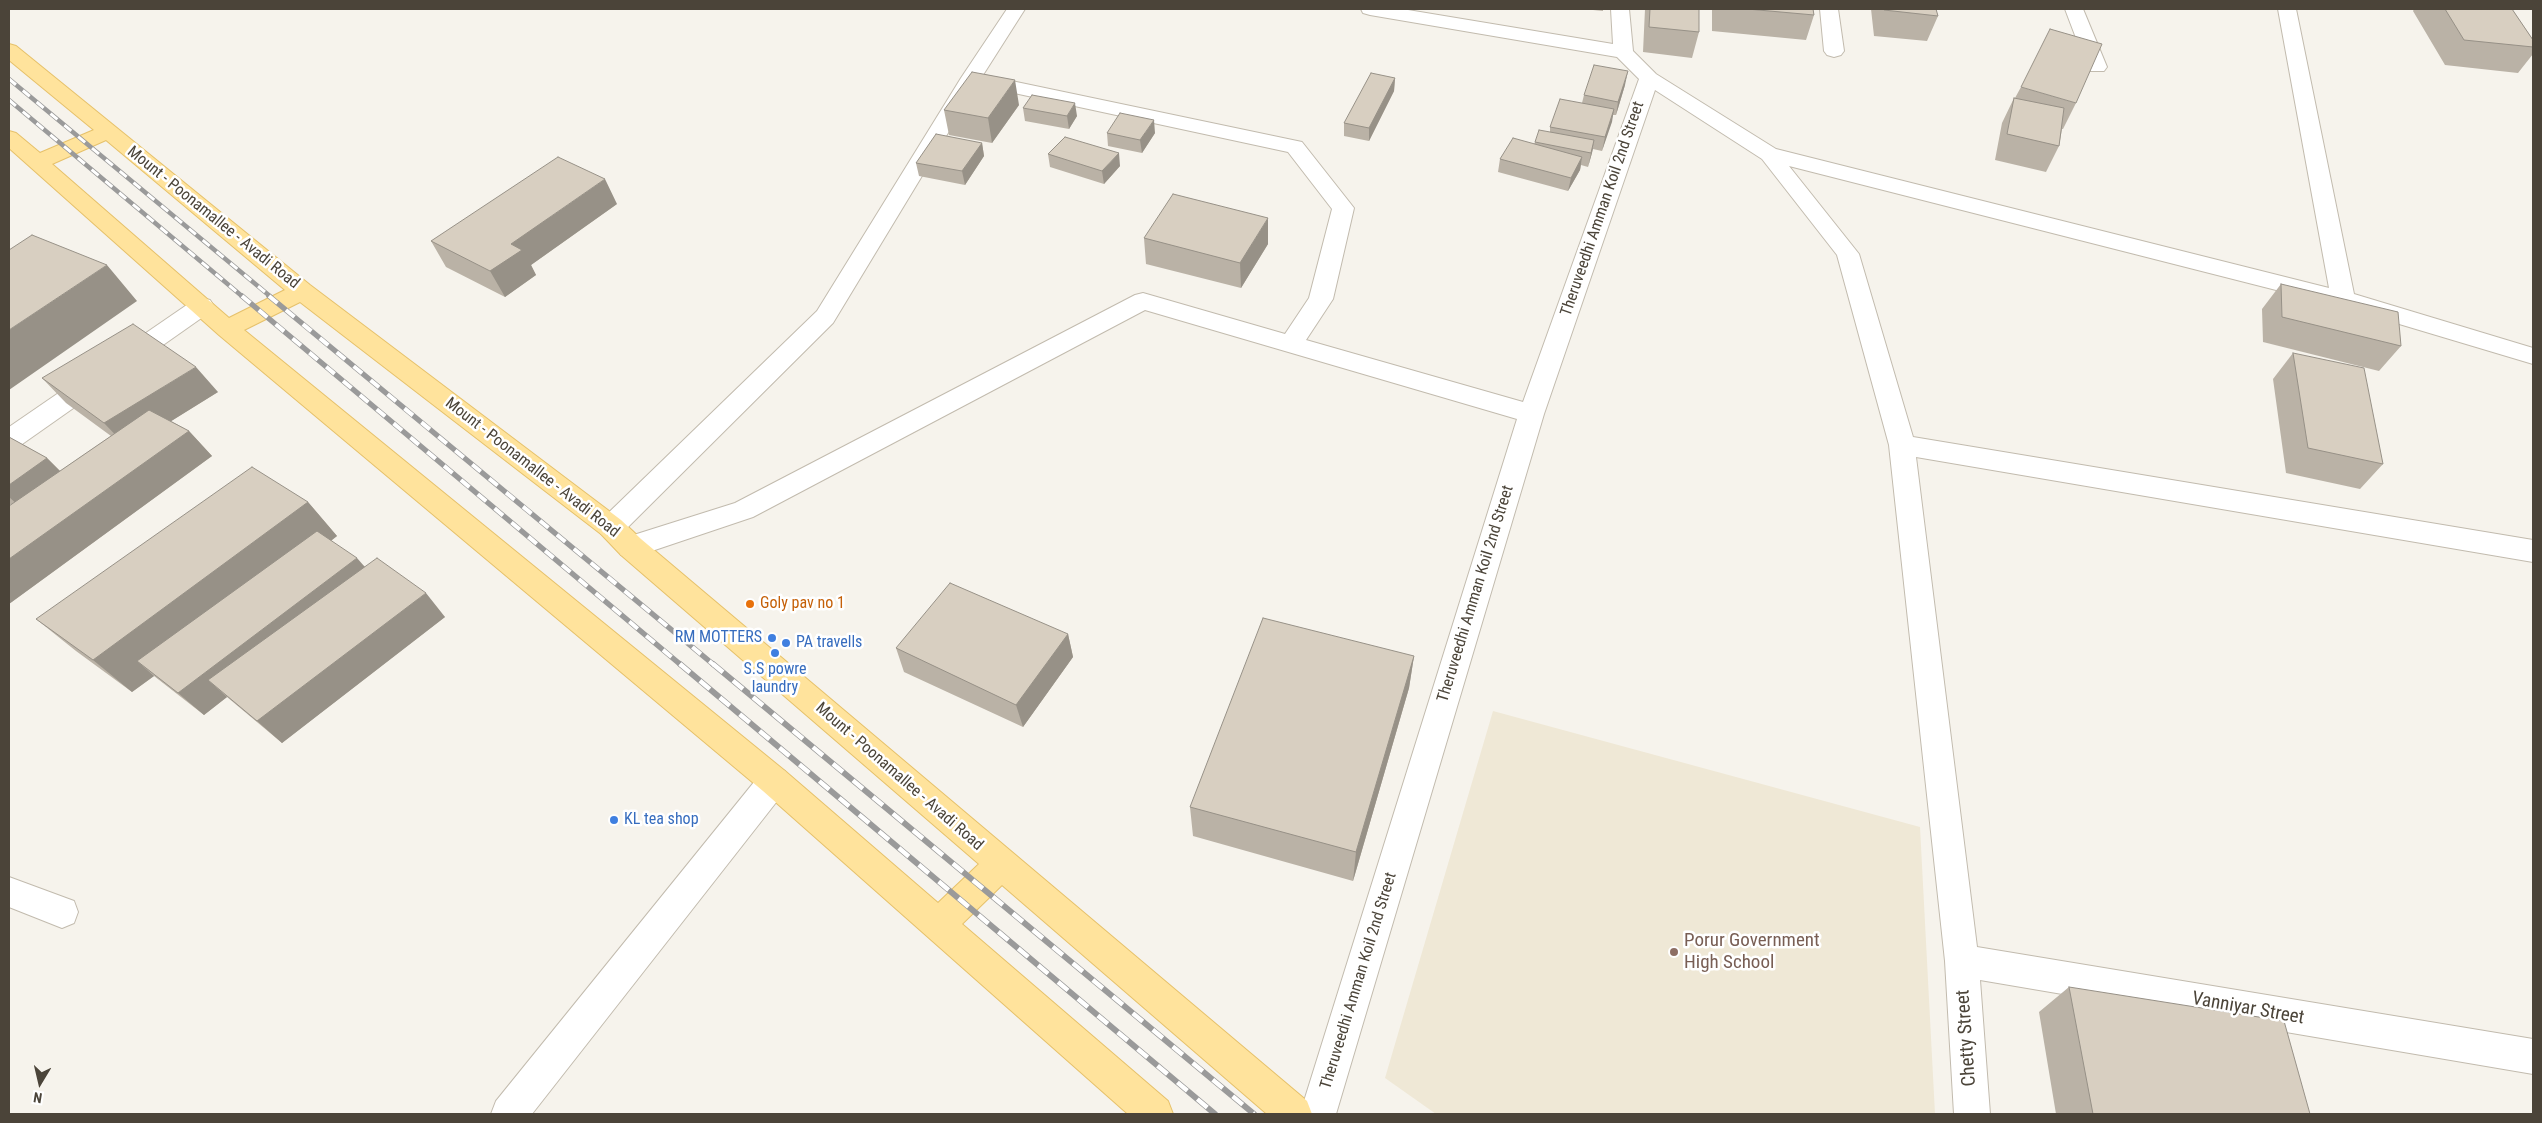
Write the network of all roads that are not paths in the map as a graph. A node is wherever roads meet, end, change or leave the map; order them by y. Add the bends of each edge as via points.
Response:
1 (1016, 9) edge
2 (1370, 9) edge
3 (1620, 9) edge
4 (1829, 9) edge
5 (2074, 9) edge
6 (2287, 9) edge
7 (9, 50) edge
8 (1834, 51) dead end
9 (1623, 52) junction
10 (2097, 67) edge
11 (971, 78) junction
12 (1649, 78) junction
13 (107, 132) junction
14 (9, 136) edge
15 (1768, 154) junction
16 (38, 162) junction
17 (302, 291) junction
18 (2343, 299) junction
19 (202, 306) junction
20 (227, 329) junction
21 (1291, 344) junction
22 (2533, 356) edge
23 (1531, 414) junction
24 (9, 440) edge
25 (1902, 445) junction
26 (621, 537) junction
27 (2533, 551) edge
28 (774, 781) junction
29 (1001, 864) junction
30 (9, 892) edge
31 (62, 912) dead end
32 (939, 925) junction
33 (1962, 961) junction
34 (2533, 1057) edge
35 (509, 1114) edge
36 (1155, 1114) edge
37 (1294, 1114) edge
38 (1318, 1114) edge
39 (1972, 1114) edge

1 - 11 street
2 - 9 street
3 - 9 street
4 - 8 street
5 - 10 street
6 - 18 street
7 - 13 main road, Mount - Poonamallee - Avadi Road
9 - 12 street
11 - 21 street via 1295,147 1343,208 1321,299
11 - 26 street via 825,318
12 - 15 street
12 - 23 street, Theruveedhi Amman Koil 2nd Street
13 - 16 main road
13 - 17 main road, Mount - Poonamallee - Avadi Road
14 - 16 main road
15 - 18 street
15 - 25 street, Chetty Street via 1848,254
16 - 19 main road
17 - 20 main road
17 - 26 main road, Mount - Poonamallee - Avadi Road
18 - 22 street
19 - 20 main road
19 - 24 street
20 - 28 main road
21 - 23 street
21 - 26 street via 1143,301 744,510
23 - 38 street, Theruveedhi Amman Koil 2nd Street
25 - 27 street
25 - 33 street, Chetty Street
26 - 29 main road, Mount - Poonamallee - Avadi Road
28 - 32 main road
28 - 35 street
29 - 32 main road
29 - 37 main road, Mount - Poonamallee - Avadi Road
30 - 31 street
32 - 36 main road
33 - 34 street, Vanniyar Street
33 - 39 street, Chetty Street

